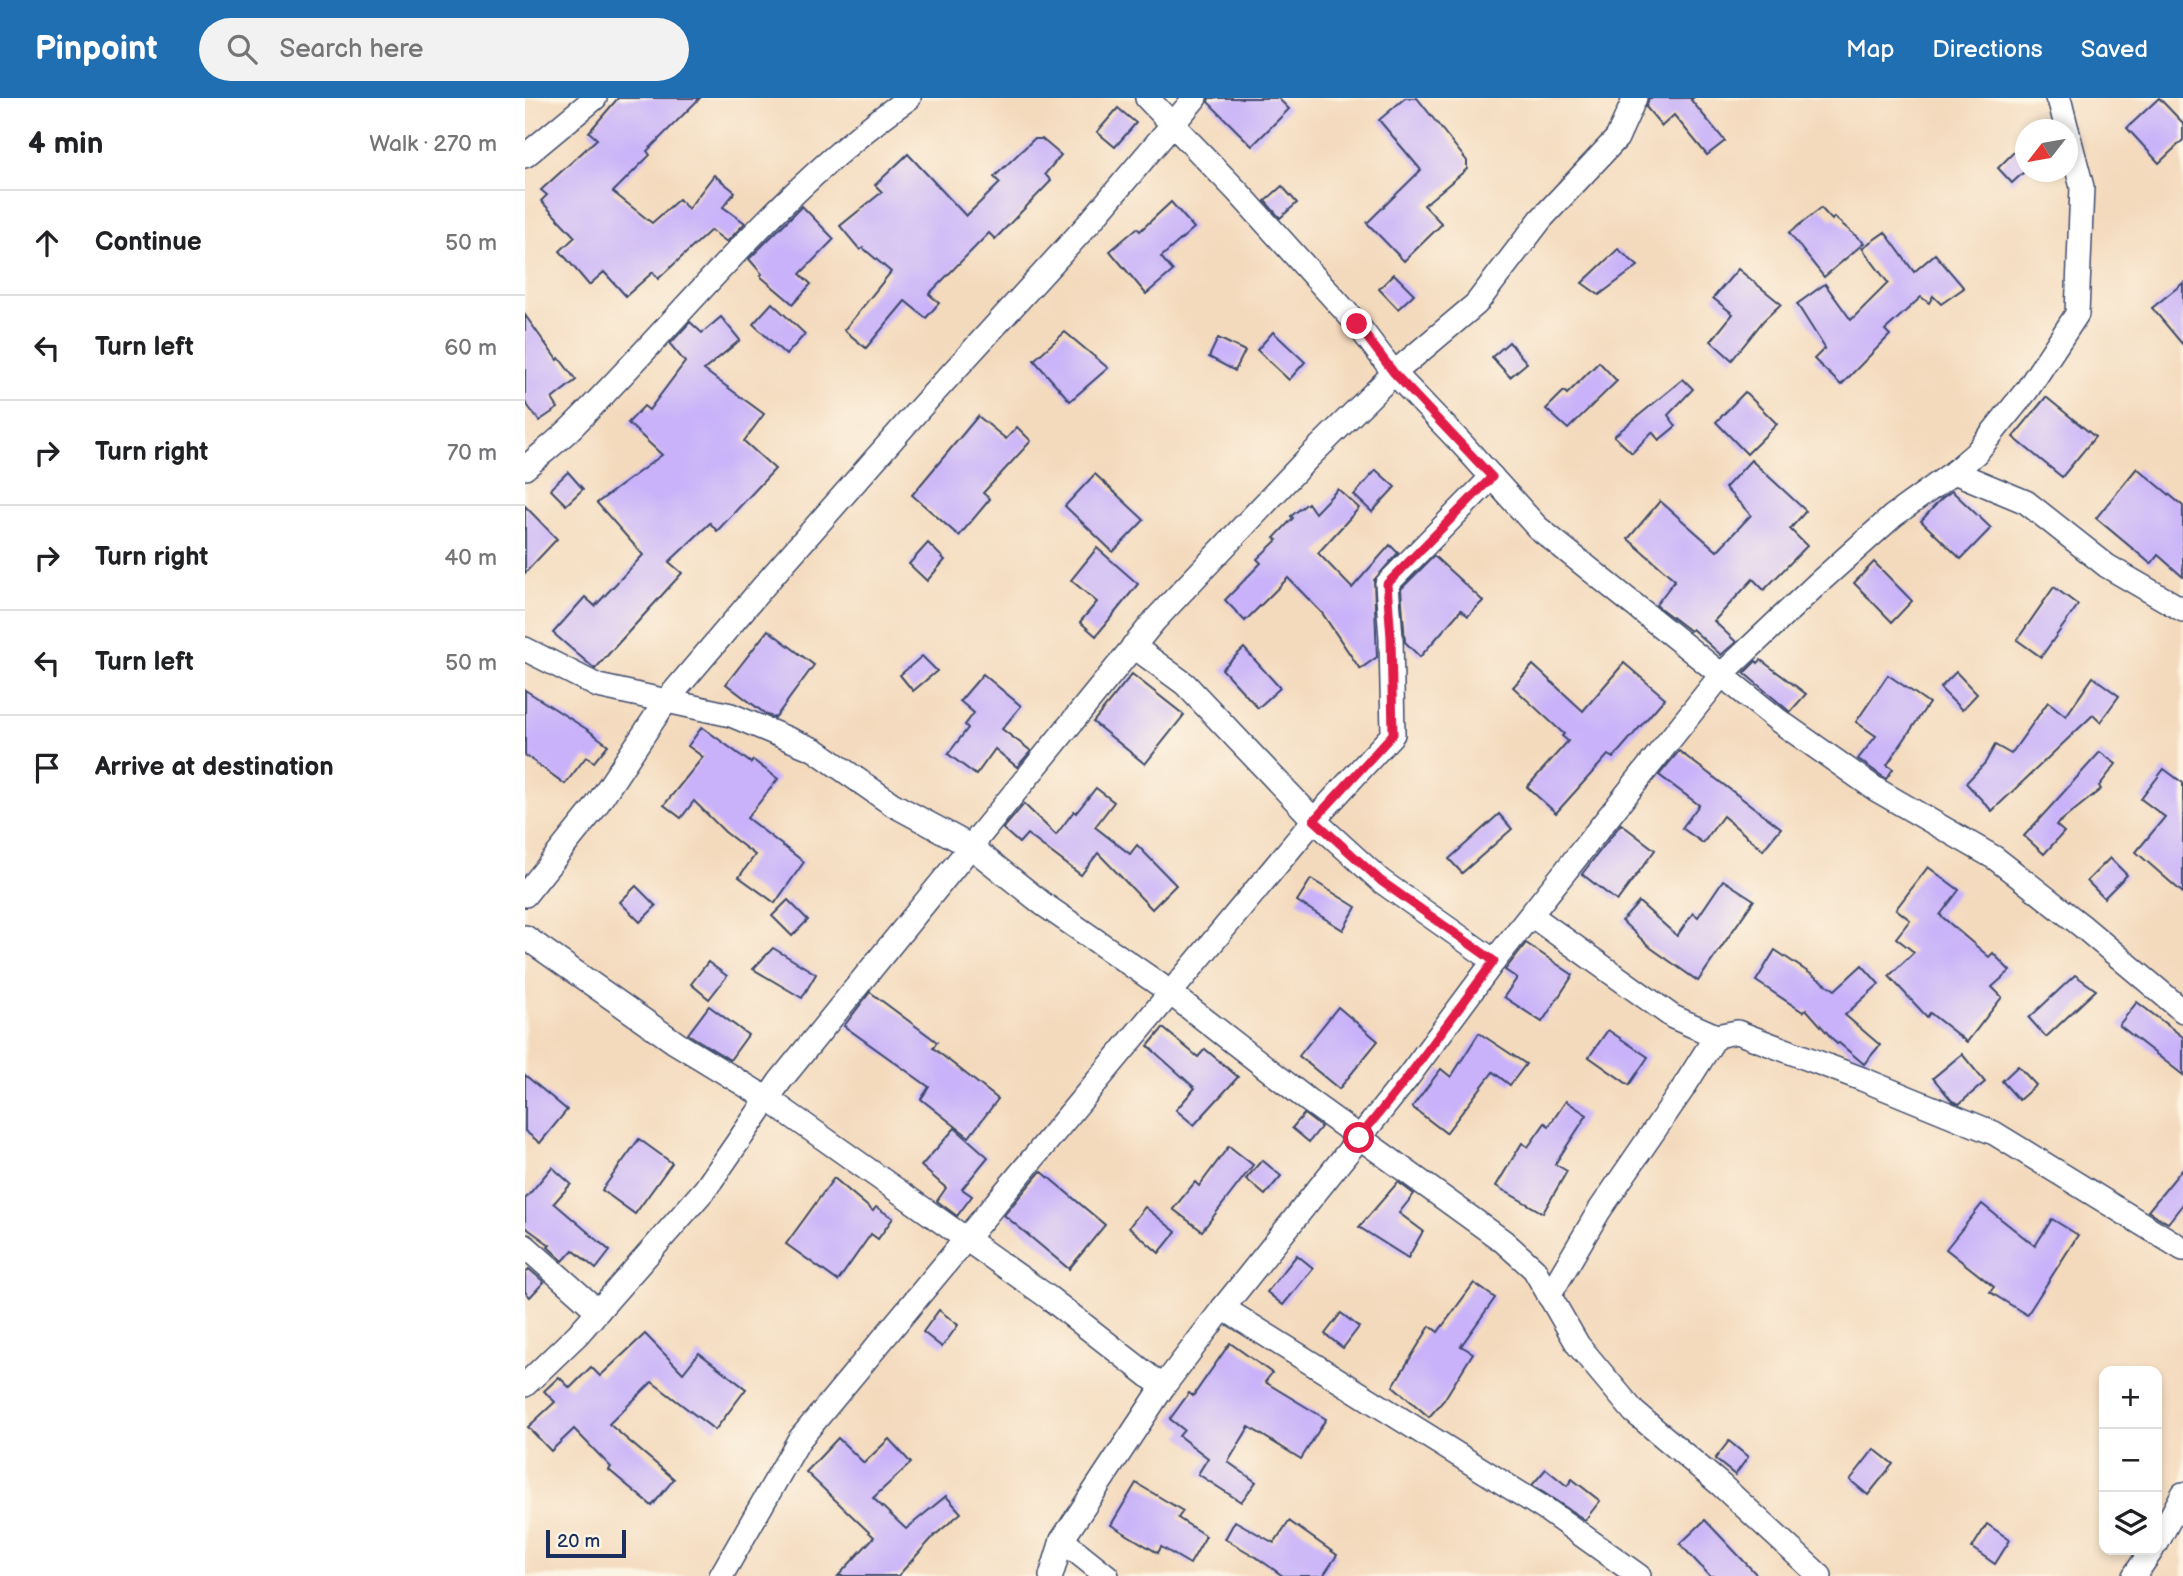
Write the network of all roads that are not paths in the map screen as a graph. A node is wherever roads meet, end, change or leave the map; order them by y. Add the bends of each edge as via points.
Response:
1 (595, 98) edge
2 (909, 98) edge
3 (1147, 98) edge
4 (1195, 98) edge
5 (1635, 98) edge
6 (2057, 98) edge
7 (2064, 119) edge
8 (1173, 125) junction
9 (525, 156) edge
10 (2078, 172) edge
11 (1394, 373) junction
12 (525, 468) edge
13 (1954, 472) junction
14 (1492, 477) junction
15 (2183, 610) edge
16 (1133, 646) junction
17 (525, 649) edge
18 (1721, 674) junction
19 (666, 701) junction
20 (1314, 820) junction
21 (970, 846) junction
22 (525, 895) edge
23 (1531, 915) junction
24 (525, 937) edge
25 (1494, 961) junction
26 (1170, 993) junction
27 (2183, 1011) edge
28 (1716, 1036) junction
29 (768, 1098) junction
30 (1359, 1138) junction
31 (967, 1240) junction
32 (525, 1246) edge
33 (2183, 1249) edge
34 (1549, 1296) junction
35 (1223, 1308) junction
36 (598, 1311) junction
37 (525, 1385) edge
38 (1163, 1387) junction
39 (2183, 1494) edge
40 (2162, 1534) edge
41 (1062, 1540) junction
42 (2149, 1555) edge
43 (721, 1576) edge
44 (1051, 1576) edge
45 (1107, 1576) edge
46 (1639, 1576) edge
47 (1820, 1576) edge
48 (2134, 1576) edge

1 - 9 street
2 - 12 street via 793,195 571,428
3 - 8 street
4 - 8 street
5 - 11 street via 1617,138 1541,219 1476,303
6 - 7 street
8 - 11 street via 1357,324
8 - 19 street via 801,542
10 - 13 street via 2082,187 2077,314 2027,390 1976,453
11 - 14 street
11 - 16 street
13 - 15 street via 2026,502 2107,566
13 - 18 street via 1893,516
14 - 18 street via 1537,527
14 - 20 street via 1387,584 1393,734
16 - 20 street via 1185,684
16 - 21 street
17 - 19 street via 598,687
18 - 23 street
18 - 27 street via 1877,790 1995,858
19 - 21 street via 731,715 815,750 892,804
19 - 22 street via 594,809
20 - 25 street via 1381,881
20 - 26 street
21 - 26 street via 1043,904
21 - 29 street
23 - 25 street
23 - 28 street via 1673,1017
24 - 29 street via 676,1044
25 - 30 street
26 - 30 street
26 - 31 street
28 - 33 street via 1737,1032 1994,1133
28 - 34 street via 1598,1211
29 - 31 street
29 - 36 street via 706,1188
30 - 34 street via 1503,1241 1534,1269
30 - 35 street
31 - 38 street
31 - 43 street via 799,1440
32 - 36 street
34 - 47 street via 1578,1345 1634,1412
35 - 38 street
35 - 46 street via 1548,1511
36 - 37 street
38 - 41 street
39 - 40 street
41 - 44 street
41 - 45 street
42 - 48 street

